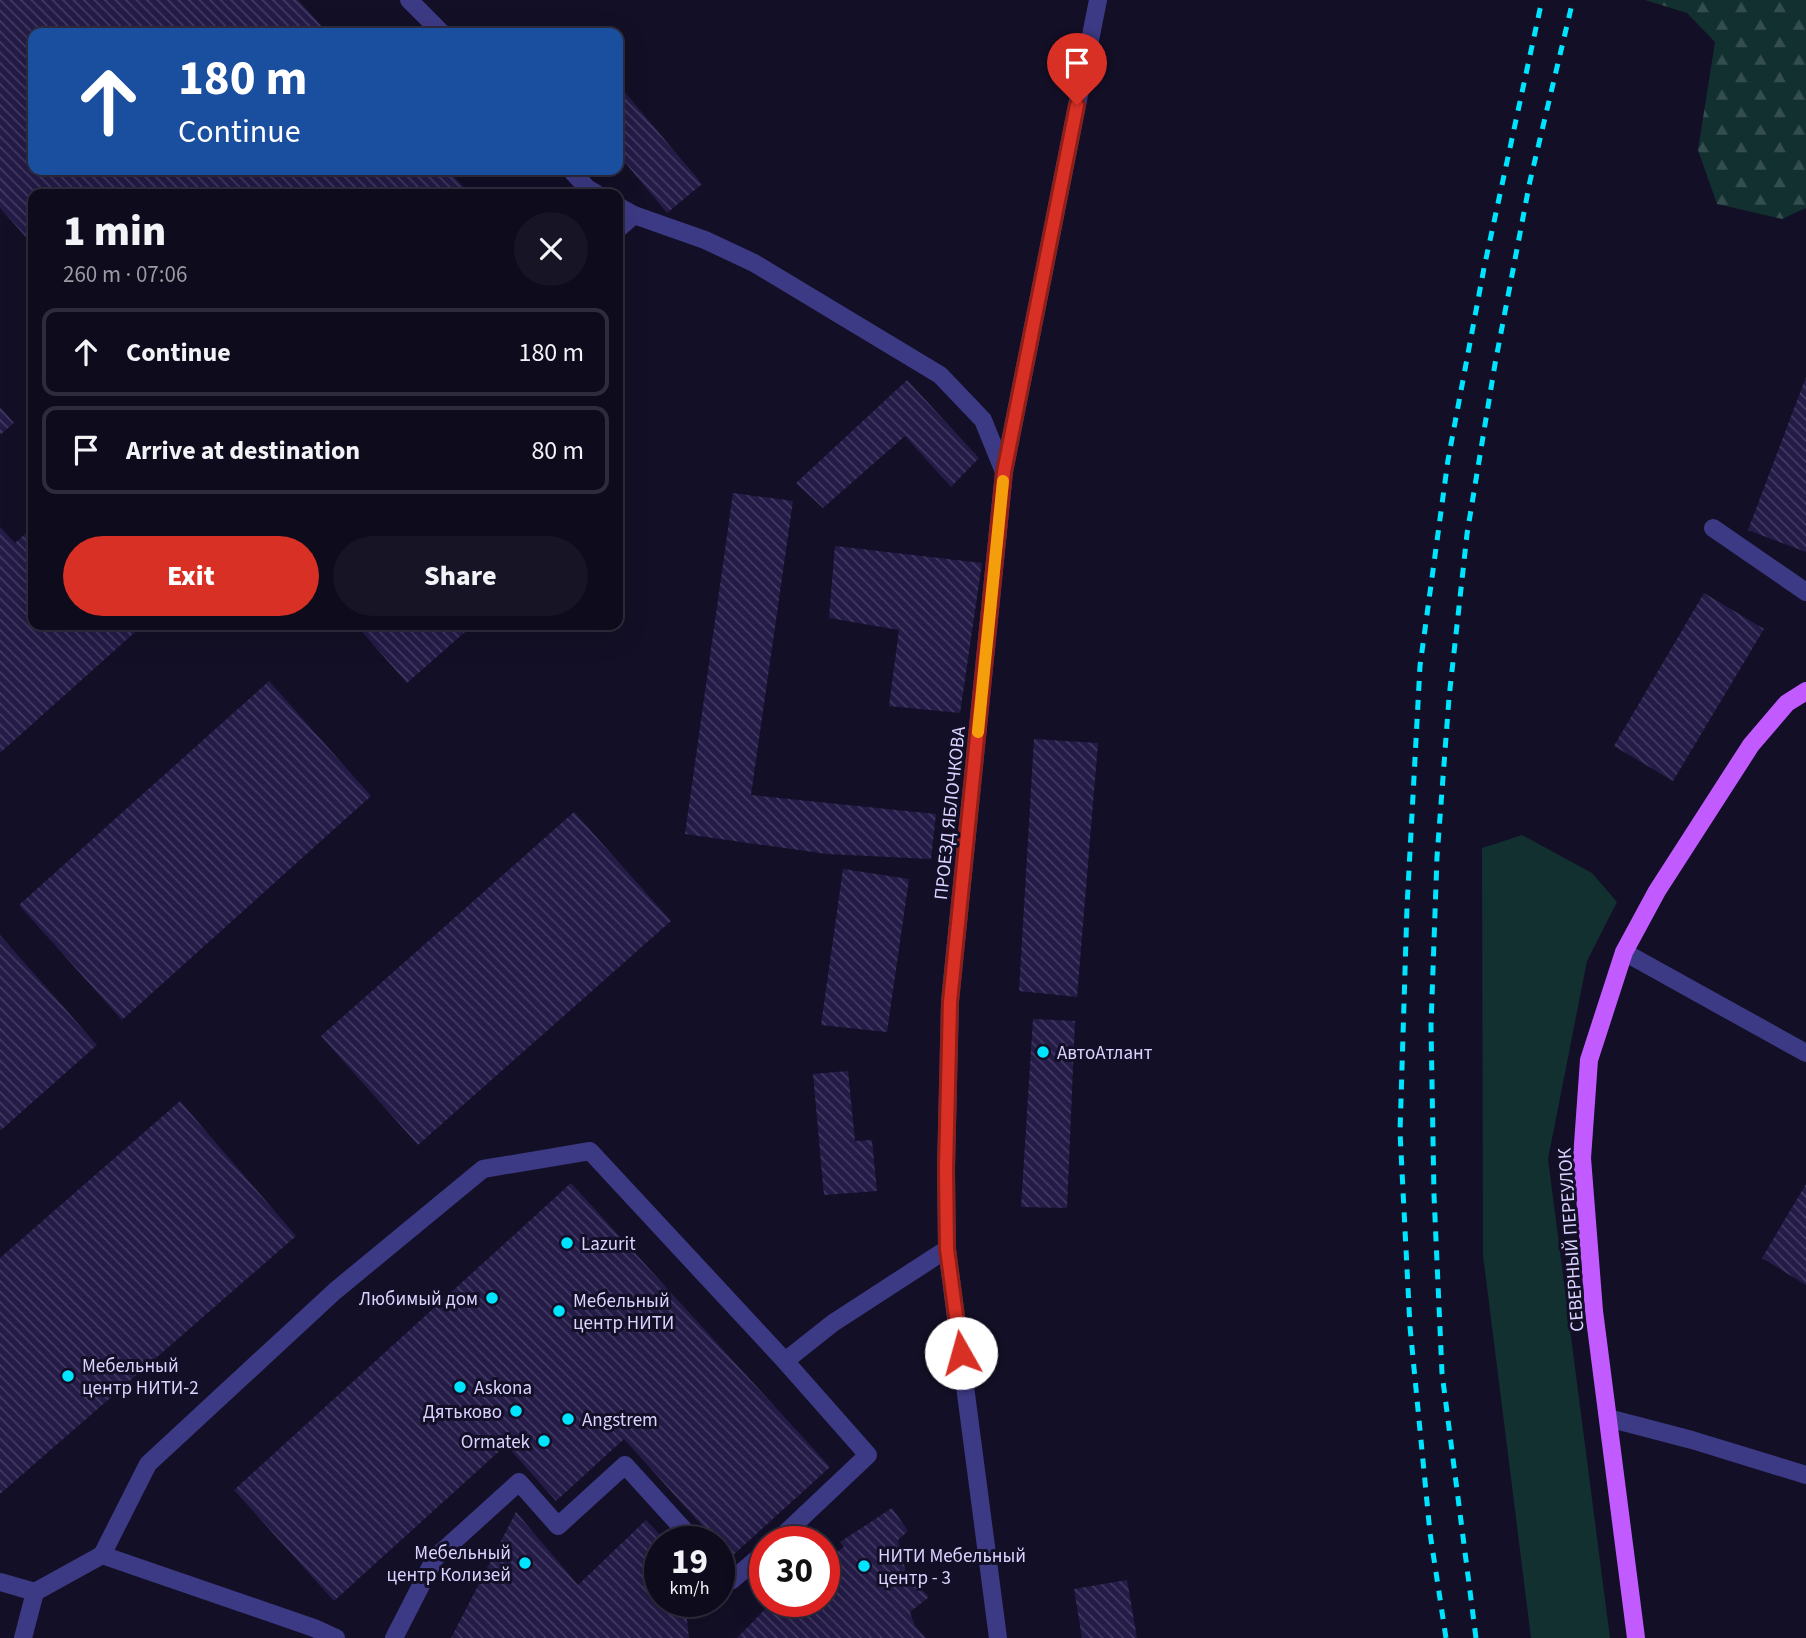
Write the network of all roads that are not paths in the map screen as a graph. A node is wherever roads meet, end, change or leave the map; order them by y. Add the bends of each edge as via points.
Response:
1 (409, 0) edge
2 (1098, 0) edge
3 (437, 28) edge
4 (575, 175) edge
5 (589, 189) edge
6 (623, 209) edge
7 (634, 215) junction
8 (623, 225) edge
9 (1004, 472) junction
10 (1713, 528) dead end
11 (1806, 592) edge
12 (1806, 691) edge
13 (1625, 952) junction
14 (1806, 1053) edge
15 (947, 1249) junction
16 (785, 1361) junction
17 (1608, 1418) junction
18 (1806, 1475) edge
19 (680, 1526) edge
20 (793, 1526) edge
21 (102, 1555) junction
22 (749, 1566) edge
23 (735, 1578) edge
24 (0, 1582) edge
25 (35, 1592) junction
26 (23, 1638) edge
27 (336, 1638) edge
28 (394, 1638) edge
29 (998, 1638) edge
30 (1636, 1638) edge

1 - 3 street
2 - 9 street
4 - 5 street
6 - 7 street, ПРОЕЗД ЯБЛОЧКОВА
7 - 8 street
7 - 9 street, ПРОЕЗД ЯБЛОЧКОВА via 754,263 940,375 983,420
9 - 15 street, ПРОЕЗД ЯБЛОЧКОВА via 950,1002
10 - 11 street
12 - 13 main road, СЕВЕРНЫЙ ПЕРЕУЛОК via 1787,703 1751,745 1657,891
13 - 14 street
13 - 17 main road, СЕВЕРНЫЙ ПЕРЕУЛОК via 1589,1060 1582,1158
15 - 16 street
15 - 29 street, ПРОЕЗД ЯБЛОЧКОВА
16 - 20 street via 868,1455
16 - 21 street via 590,1151 483,1169 335,1291 148,1464
17 - 18 street
17 - 30 main road, СЕВЕРНЫЙ ПЕРЕУЛОК
19 - 28 street via 625,1465 558,1526 519,1482 435,1558
21 - 25 street
21 - 27 street
22 - 23 street
24 - 25 street
25 - 26 street

